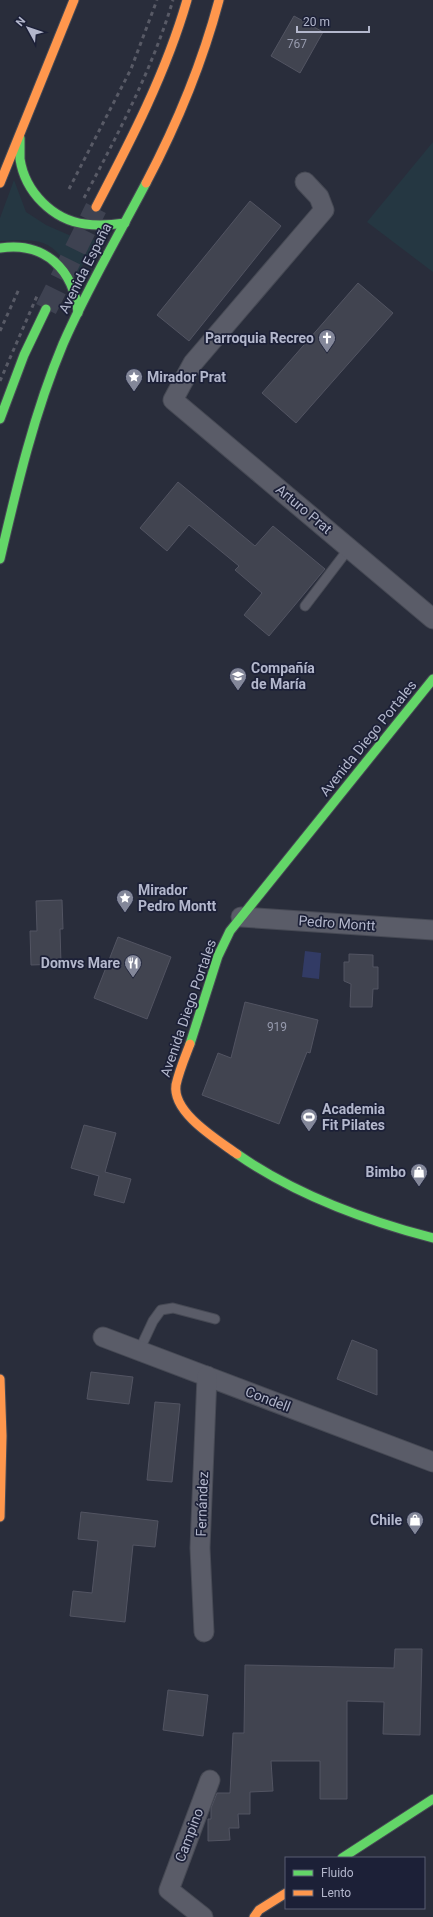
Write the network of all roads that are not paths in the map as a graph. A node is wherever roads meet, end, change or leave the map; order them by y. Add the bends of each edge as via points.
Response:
1 (74, 0) edge
2 (187, 0) edge
3 (219, 0) edge
4 (21, 131) junction
5 (0, 182) edge
6 (306, 182) dead end
7 (96, 207) tunnel mouth
8 (125, 223) junction
9 (0, 248) edge
10 (46, 309) tunnel mouth
11 (78, 313) junction
12 (0, 420) edge
13 (350, 547) junction
14 (0, 559) edge
15 (305, 606) dead end
16 (433, 619) edge
17 (433, 679) edge
18 (241, 917) junction
19 (433, 930) edge
20 (433, 1238) edge
21 (215, 1319) dead end
22 (103, 1337) dead end
23 (139, 1351) junction
24 (207, 1376) junction
25 (0, 1379) edge
26 (433, 1462) edge
27 (0, 1517) edge
28 (204, 1632) dead end
29 (210, 1780) dead end
30 (433, 1799) edge
31 (344, 1857) edge
32 (285, 1894) edge
33 (203, 1917) edge
34 (254, 1917) edge

1 - 4 main road
2 - 7 main road, Avenida España via 166,64
3 - 8 main road, Avenida España via 212,32 181,113
4 - 5 main road
4 - 8 main road via 19,147 23,170 33,191 43,204 55,214 82,225 96,227
6 - 13 street, Arturo Prat via 320,197 324,210 193,363 173,400
8 - 11 main road, Avenida España
9 - 11 main road via 19,246 34,250 47,255 58,264 73,286
10 - 12 main road, Avenida España via 24,355
11 - 14 main road, Avenida España via 39,406
13 - 15 lane
13 - 16 street, Arturo Prat
17 - 18 main road, Avenida Diego Portales
18 - 19 street, Pedro Montt
18 - 20 main road, Avenida Diego Portales via 230,931 218,956 182,1062 176,1086 179,1102 200,1127 252,1164 318,1199 370,1220
21 - 23 lane via 173,1308 161,1310 153,1320
22 - 23 street, Condell
23 - 24 street, Condell
24 - 26 street, Condell
24 - 28 street, Fernández via 200,1548
25 - 27 main road
29 - 33 street, Campino via 169,1890
30 - 31 main road
32 - 34 main road via 259,1910

